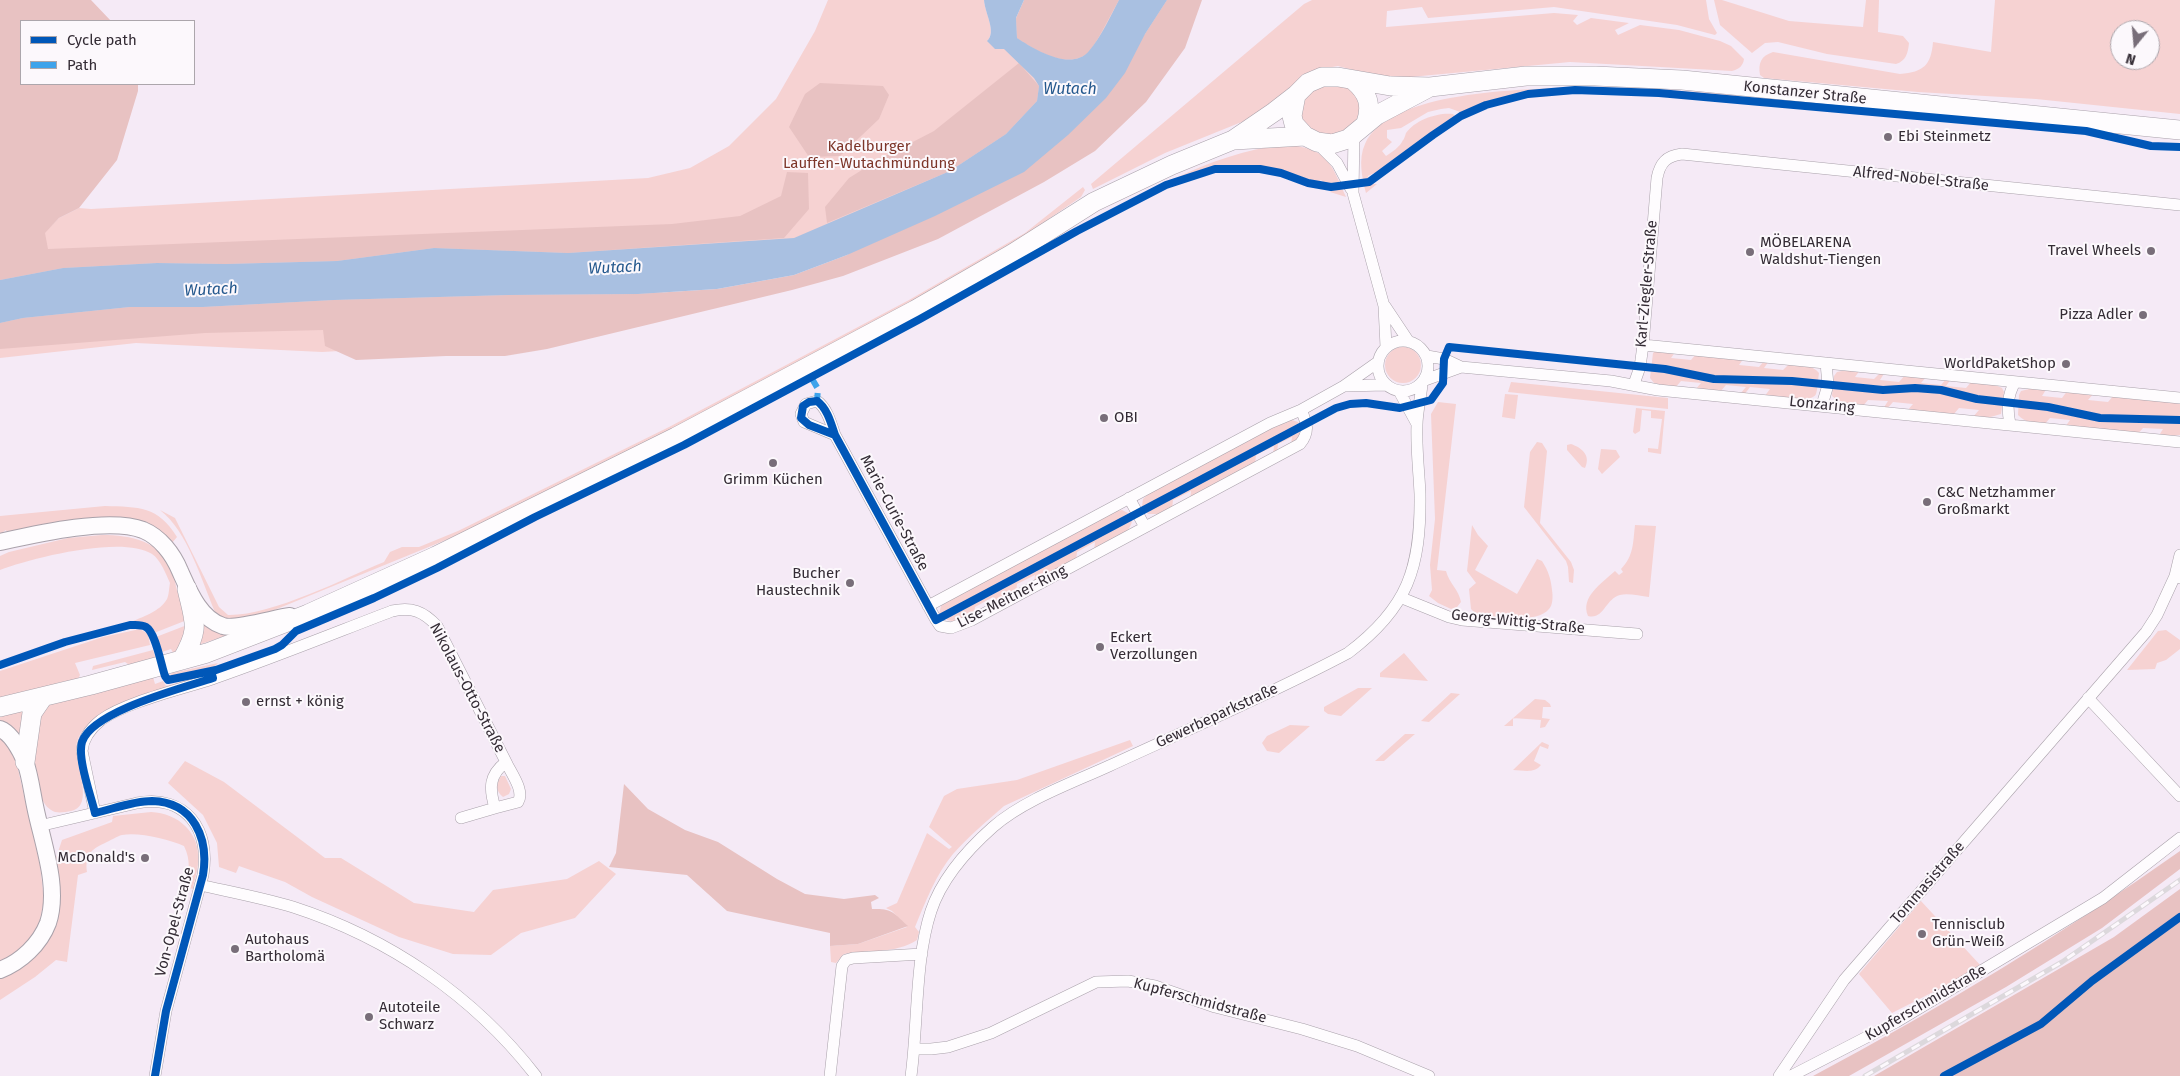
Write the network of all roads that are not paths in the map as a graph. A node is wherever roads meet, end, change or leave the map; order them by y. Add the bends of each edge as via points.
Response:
1 (1354, 81) junction
2 (1430, 87) junction
3 (1296, 95) junction
4 (1360, 129) junction
5 (2180, 130) edge
6 (1311, 139) junction
7 (1233, 140) junction
8 (1664, 160) joint
9 (1353, 193) junction
10 (2180, 204) edge
11 (1384, 306) junction
12 (1409, 342) junction
13 (1643, 345) junction
14 (1386, 347) junction
15 (1427, 356) junction
16 (1378, 362) junction
17 (1826, 363) junction
18 (1462, 367) junction
19 (1424, 382) junction
20 (2015, 382) junction
21 (1634, 384) junction
22 (1386, 385) junction
23 (1344, 386) junction
24 (1399, 391) junction
25 (2180, 398) edge
26 (1822, 405) junction
27 (1301, 410) junction
28 (1417, 424) junction
29 (2010, 424) junction
30 (835, 435) dead end
31 (2180, 442) edge
32 (1129, 498) junction
33 (1145, 527) junction
34 (0, 542) edge
35 (2180, 555) edge
36 (2178, 577) edge
37 (188, 590) junction
38 (1402, 598) junction
39 (928, 606) junction
40 (308, 614) junction
41 (1637, 634) dead end
42 (167, 665) junction
43 (43, 697) junction
44 (2088, 698) junction
45 (0, 707) edge
46 (0, 728) edge
47 (25, 762) junction
48 (506, 762) junction
49 (2180, 796) edge
50 (495, 808) junction
51 (95, 813) junction
52 (461, 818) dead end
53 (39, 826) junction
54 (2180, 838) edge
55 (200, 885) junction
56 (922, 954) junction
57 (0, 970) edge
58 (915, 1048) junction
59 (155, 1076) edge
60 (536, 1076) edge
61 (830, 1076) edge
62 (912, 1076) edge
63 (1429, 1076) edge
64 (1779, 1076) edge
65 (1791, 1076) edge

1 - 2 main road, Konstanzer Straße
1 - 3 main road, Konstanzer Straße via 1322,77 1308,83
1 - 4 main road via 1363,88 1368,99 1368,115
2 - 4 main road, Konstanzer Straße via 1389,107
2 - 5 main road, Konstanzer Straße via 1526,76 1636,76
3 - 6 main road via 1292,116 1294,124
3 - 7 main road, Konstanzer Straße
4 - 6 main road, Konstanzer Straße via 1348,139 1332,144
4 - 9 street
6 - 7 main road, Konstanzer Straße
6 - 9 street via 1331,155
7 - 40 main road via 1094,202 975,276 676,437 436,556
8 - 10 street, Alfred-Nobel-Straße via 1682,154
8 - 13 street, Karl-Ziegler-Straße via 1657,178
9 - 11 street
11 - 12 street
11 - 14 street
12 - 14 street via 1401,341
12 - 15 street via 1416,344
13 - 17 street
13 - 21 street, Karl-Ziegler-Straße
14 - 16 street
15 - 18 street
15 - 19 street, Gewerbeparkstraße via 1428,372
16 - 22 street via 1378,370
16 - 23 street, Lise-Meitner-Ring
17 - 20 street
17 - 26 street via 1828,384
18 - 19 street
18 - 21 street
19 - 24 street via 1407,392
19 - 28 street, Gewerbeparkstraße
20 - 25 street
20 - 29 street via 2008,402
21 - 26 street, Lonzaring via 1658,390
22 - 23 street, Lise-Meitner-Ring
22 - 24 street
23 - 27 street, Lise-Meitner-Ring
24 - 28 street, Gewerbeparkstraße
26 - 29 street, Lonzaring
27 - 32 street, Lise-Meitner-Ring via 1270,423
27 - 33 street, Lise-Meitner-Ring via 1307,422 1307,436 1300,444
28 - 38 street, Gewerbeparkstraße via 1420,527 1412,572
29 - 31 street, Lonzaring
30 - 39 street, Marie-Curie-Straße
32 - 33 street
32 - 39 street, Lise-Meitner-Ring
33 - 39 street, Lise-Meitner-Ring via 972,620 951,628 940,626
34 - 37 main road via 70,529 107,526 144,530 157,538 175,560
35 - 36 street, Tommasistraße
36 - 44 street, Tommasistraße via 2146,632
37 - 40 main road via 205,615 222,626 232,628
37 - 42 main road via 194,636
38 - 41 street, Georg-Wittig-Straße via 1462,620
38 - 56 street, Gewerbeparkstraße via 1375,631 1348,653 1228,712 1045,795 993,826 956,864 941,888 931,912
40 - 42 main road
42 - 43 main road
43 - 45 main road
43 - 47 main road via 32,713
44 - 49 street
44 - 64 street, Tommasistraße via 1844,980
46 - 47 main road via 14,742
47 - 53 main road
48 - 50 street, Nikolaus-Otto-Straße via 498,768 490,785
48 - 50 street, Nikolaus-Otto-Straße via 520,798 518,802
48 - 51 street, Nikolaus-Otto-Straße via 437,626 427,615 405,608 134,705 102,720 82,742
50 - 52 street, Nikolaus-Otto-Straße
51 - 53 street, Von-Opel-Straße
51 - 55 street, Von-Opel-Straße via 152,801 182,811 194,822 204,844 206,861
53 - 57 main road via 51,885 48,923 23,957
54 - 65 street, Kupferschmidstraße via 2104,898 1896,1022
55 - 59 street, Von-Opel-Straße via 166,1011
55 - 60 street via 293,908 381,944 449,988 504,1037
56 - 58 street, Gewerbeparkstraße
56 - 61 street via 846,960 842,966
58 - 62 street, Gewerbeparkstraße
58 - 63 street, Kupferschmidstraße via 948,1047 991,1034 1096,982 1128,981 1302,1028

